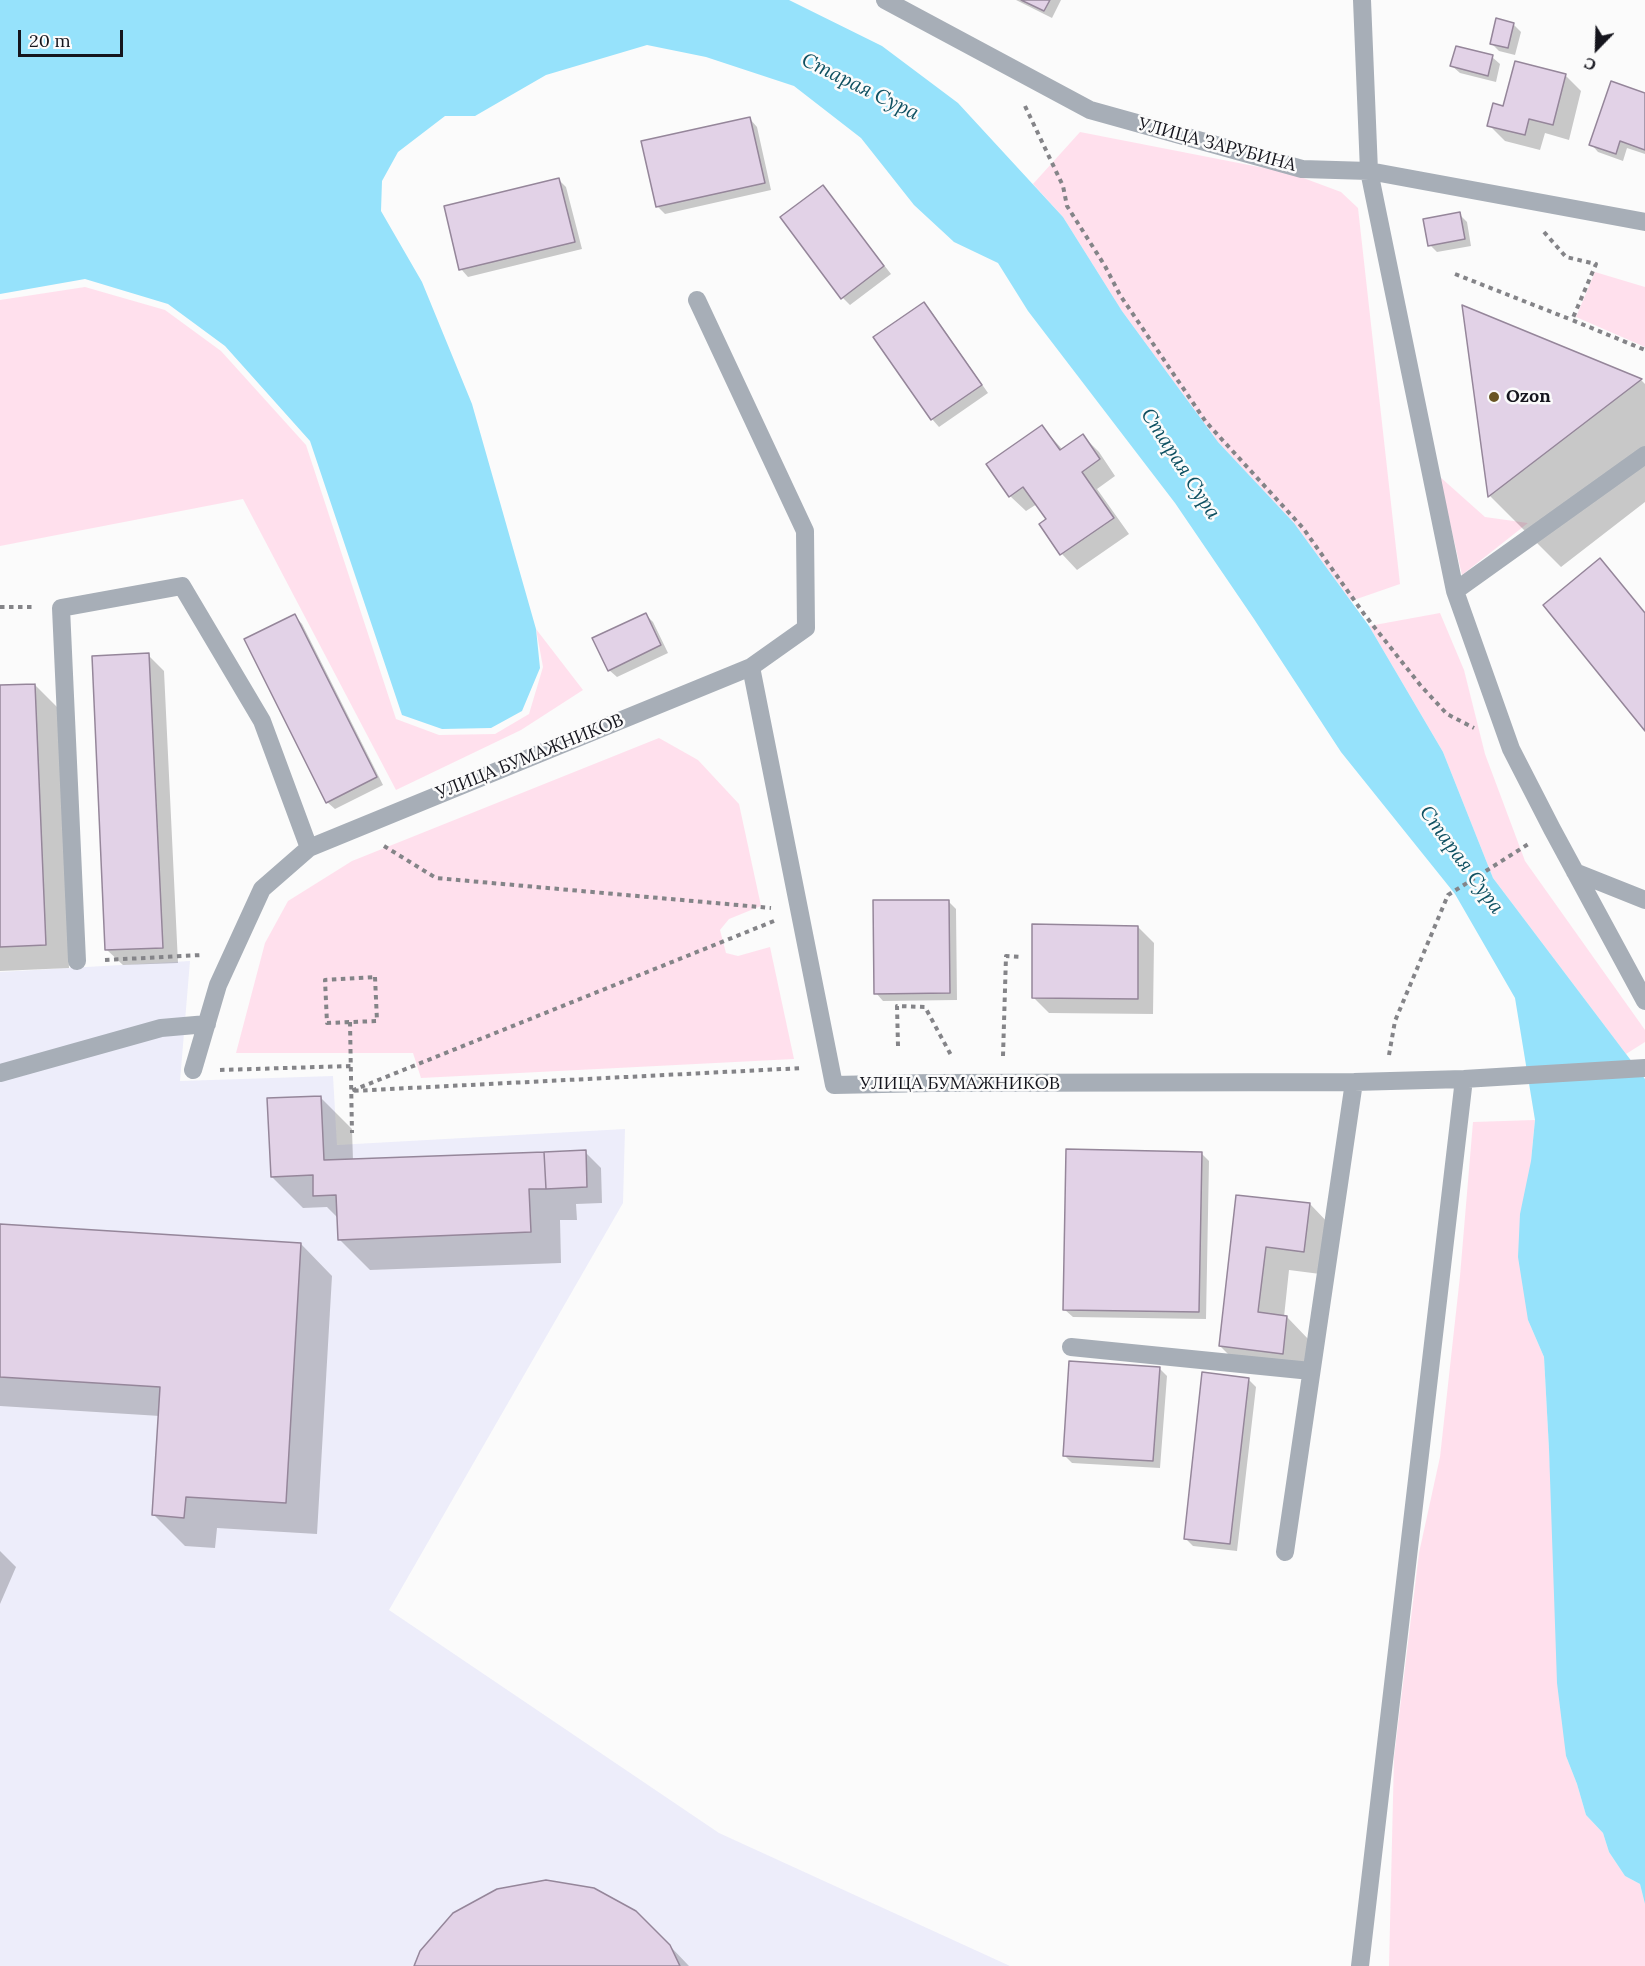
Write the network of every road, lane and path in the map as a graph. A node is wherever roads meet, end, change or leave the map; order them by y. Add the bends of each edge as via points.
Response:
1 (885, 0) edge
2 (1362, 0) edge
3 (1023, 75) junction
4 (1369, 171) junction
5 (1520, 199) junction
6 (1645, 222) edge
7 (1455, 274) dead end
8 (697, 300) dead end
9 (1572, 320) junction
10 (1645, 350) edge
11 (1643, 461) edge
12 (1455, 591) junction
13 (0, 607) edge
14 (61, 608) junction
15 (751, 667) junction
16 (1511, 749) junction
17 (355, 829) junction
18 (1552, 829) junction
19 (309, 848) junction
20 (1575, 872) junction
21 (1645, 900) edge
22 (800, 911) junction
23 (233, 953) junction
24 (1022, 957) dead end
25 (77, 961) joint
26 (1645, 1001) edge
27 (350, 1022) junction
28 (207, 1024) junction
29 (898, 1046) dead end
30 (1388, 1059) dead end
31 (955, 1062) dead end
32 (1003, 1063) dead end
33 (351, 1066) junction
34 (831, 1067) junction
35 (1645, 1068) edge
36 (193, 1070) joint
37 (0, 1073) edge
38 (1464, 1079) junction
39 (1354, 1082) junction
40 (351, 1091) junction
41 (352, 1133) dead end
42 (1071, 1347) dead end
43 (1311, 1371) junction
44 (1285, 1552) dead end
45 (1360, 1966) edge

1 - 3 street, УЛИЦА ЗАРУБИНА
2 - 4 street
3 - 4 street, УЛИЦА ЗАРУБИНА via 1090,110 1113,117 1302,169
3 - 16 path via 1025,106 1063,186 1067,206 1120,295 1206,422 1304,528 1364,614 1447,714
4 - 5 street, УЛИЦА ЗАРУБИНА
4 - 12 street
5 - 6 street, УЛИЦА ЗАРУБИНА
5 - 9 path via 1532,219 1566,257 1596,264
7 - 9 path
8 - 15 street, УЛИЦА БУМАЖНИКОВ via 805,531 806,628
9 - 10 path
11 - 12 street
12 - 16 street
13 - 14 path
14 - 19 street via 182,586 262,721
14 - 25 street
15 - 17 street, УЛИЦА БУМАЖНИКОВ
15 - 22 street, УЛИЦА БУМАЖНИКОВ
16 - 18 street
17 - 19 street, УЛИЦА БУМАЖНИКОВ
17 - 22 path via 436,878
18 - 20 street
18 - 30 path via 1448,895 1395,1021
19 - 23 street, УЛИЦА БУМАЖНИКОВ via 262,890
20 - 21 street
20 - 26 street
22 - 34 street, УЛИЦА БУМАЖНИКОВ
22 - 40 path
23 - 25 path
23 - 28 street, УЛИЦА БУМАЖНИКОВ via 218,985
24 - 32 path via 1006,956
27 - 27 path via 327,1023 325,980 375,977 377,1021
27 - 33 path
28 - 36 street, УЛИЦА БУМАЖНИКОВ
28 - 37 street via 161,1028
29 - 31 path via 897,1006 925,1007
33 - 36 path
33 - 40 path
34 - 39 street, УЛИЦА БУМАЖНИКОВ via 834,1085
34 - 40 path
35 - 38 street, УЛИЦА БУМАЖНИКОВ
38 - 39 street, УЛИЦА БУМАЖНИКОВ
38 - 45 street
39 - 43 street
40 - 41 path
42 - 43 street
43 - 44 street

